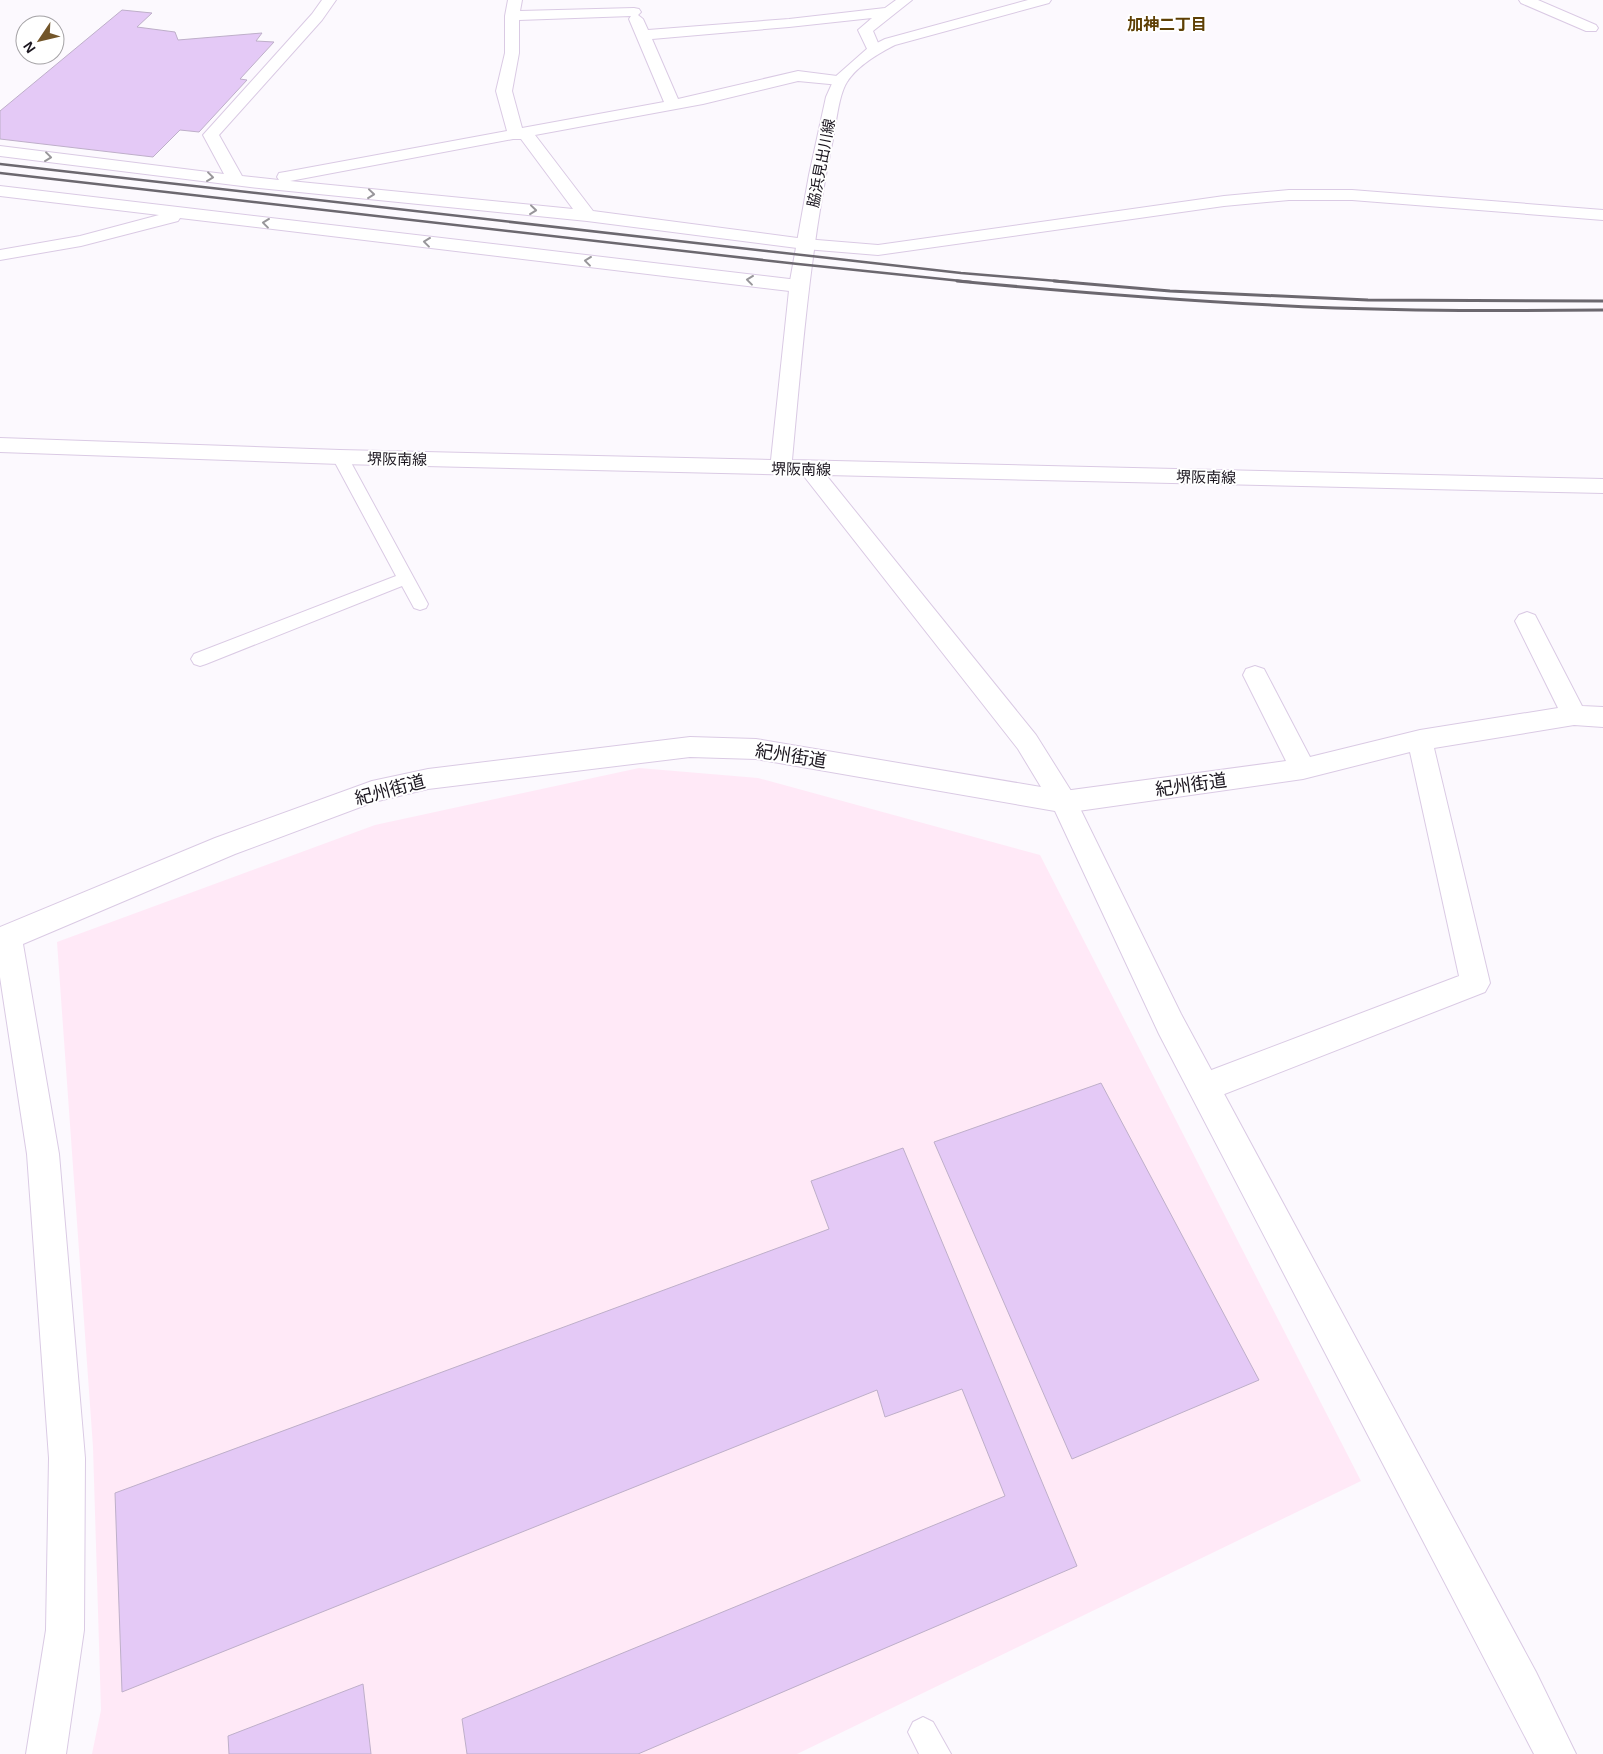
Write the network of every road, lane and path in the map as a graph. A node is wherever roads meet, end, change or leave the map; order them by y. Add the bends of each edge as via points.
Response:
1 (329, 0) edge
2 (515, 0) edge
3 (874, 0) edge
4 (905, 0) edge
5 (1044, 0) edge
6 (1526, 0) edge
7 (633, 6) edge
8 (886, 13) junction
9 (512, 16) junction
10 (1591, 28) dead end
11 (642, 35) junction
12 (874, 50) junction
13 (840, 80) junction
14 (674, 105) junction
15 (521, 134) junction
16 (0, 151) edge
17 (236, 180) junction
18 (259, 183) junction
19 (0, 191) edge
20 (180, 213) junction
21 (587, 216) junction
22 (1603, 216) edge
23 (805, 244) junction
24 (0, 255) edge
25 (798, 286) junction
26 (0, 445) edge
27 (340, 457) junction
28 (795, 468) junction
29 (1603, 486) edge
30 (404, 578) junction
31 (420, 604) dead end
32 (1527, 622) dead end
33 (200, 659) dead end
34 (1254, 674) dead end
35 (1574, 715) junction
36 (1603, 717) edge
37 (1420, 740) junction
38 (1303, 769) junction
39 (1064, 802) junction
40 (4, 938) edge
41 (1204, 1086) junction
42 (46, 1754) edge
43 (1556, 1754) edge

1 - 17 street via 211,135
2 - 9 street
3 - 8 street
4 - 8 street
5 - 12 street via 914,34
6 - 10 street
7 - 9 street
7 - 11 street
8 - 11 street
8 - 12 street via 865,30
9 - 15 street via 512,53 504,91
11 - 14 street
12 - 13 street
13 - 14 street via 798,76
13 - 23 street, 脇浜見出川線
14 - 15 street
15 - 18 street
15 - 21 street
16 -> 17 street
17 - 18 street
18 -> 21 street
19 - 20 street
20 - 24 street via 81,241
25 -> 20 street
21 - 23 street
22 - 23 street via 1352,195 1288,195 1224,201 878,250
23 - 25 street, 脇浜見出川線
25 - 28 street, 脇浜見出川線
26 - 27 street, 堺阪南線
27 - 28 street, 堺阪南線
27 - 30 lane
28 - 29 street, 堺阪南線
28 - 39 street via 1027,742
30 - 31 lane
30 - 33 lane
32 - 35 street
34 - 38 street
35 - 36 street, 紀州街道
35 - 37 street, 紀州街道
37 - 38 street, 紀州街道
37 - 41 street via 1475,983
38 - 39 street, 紀州街道
39 - 40 street, 紀州街道 via 756,749 690,748 428,779 372,792 225,846
39 - 41 street via 1170,1024
40 - 42 street via 43,1154 67,1458 65,1630
41 - 43 street

